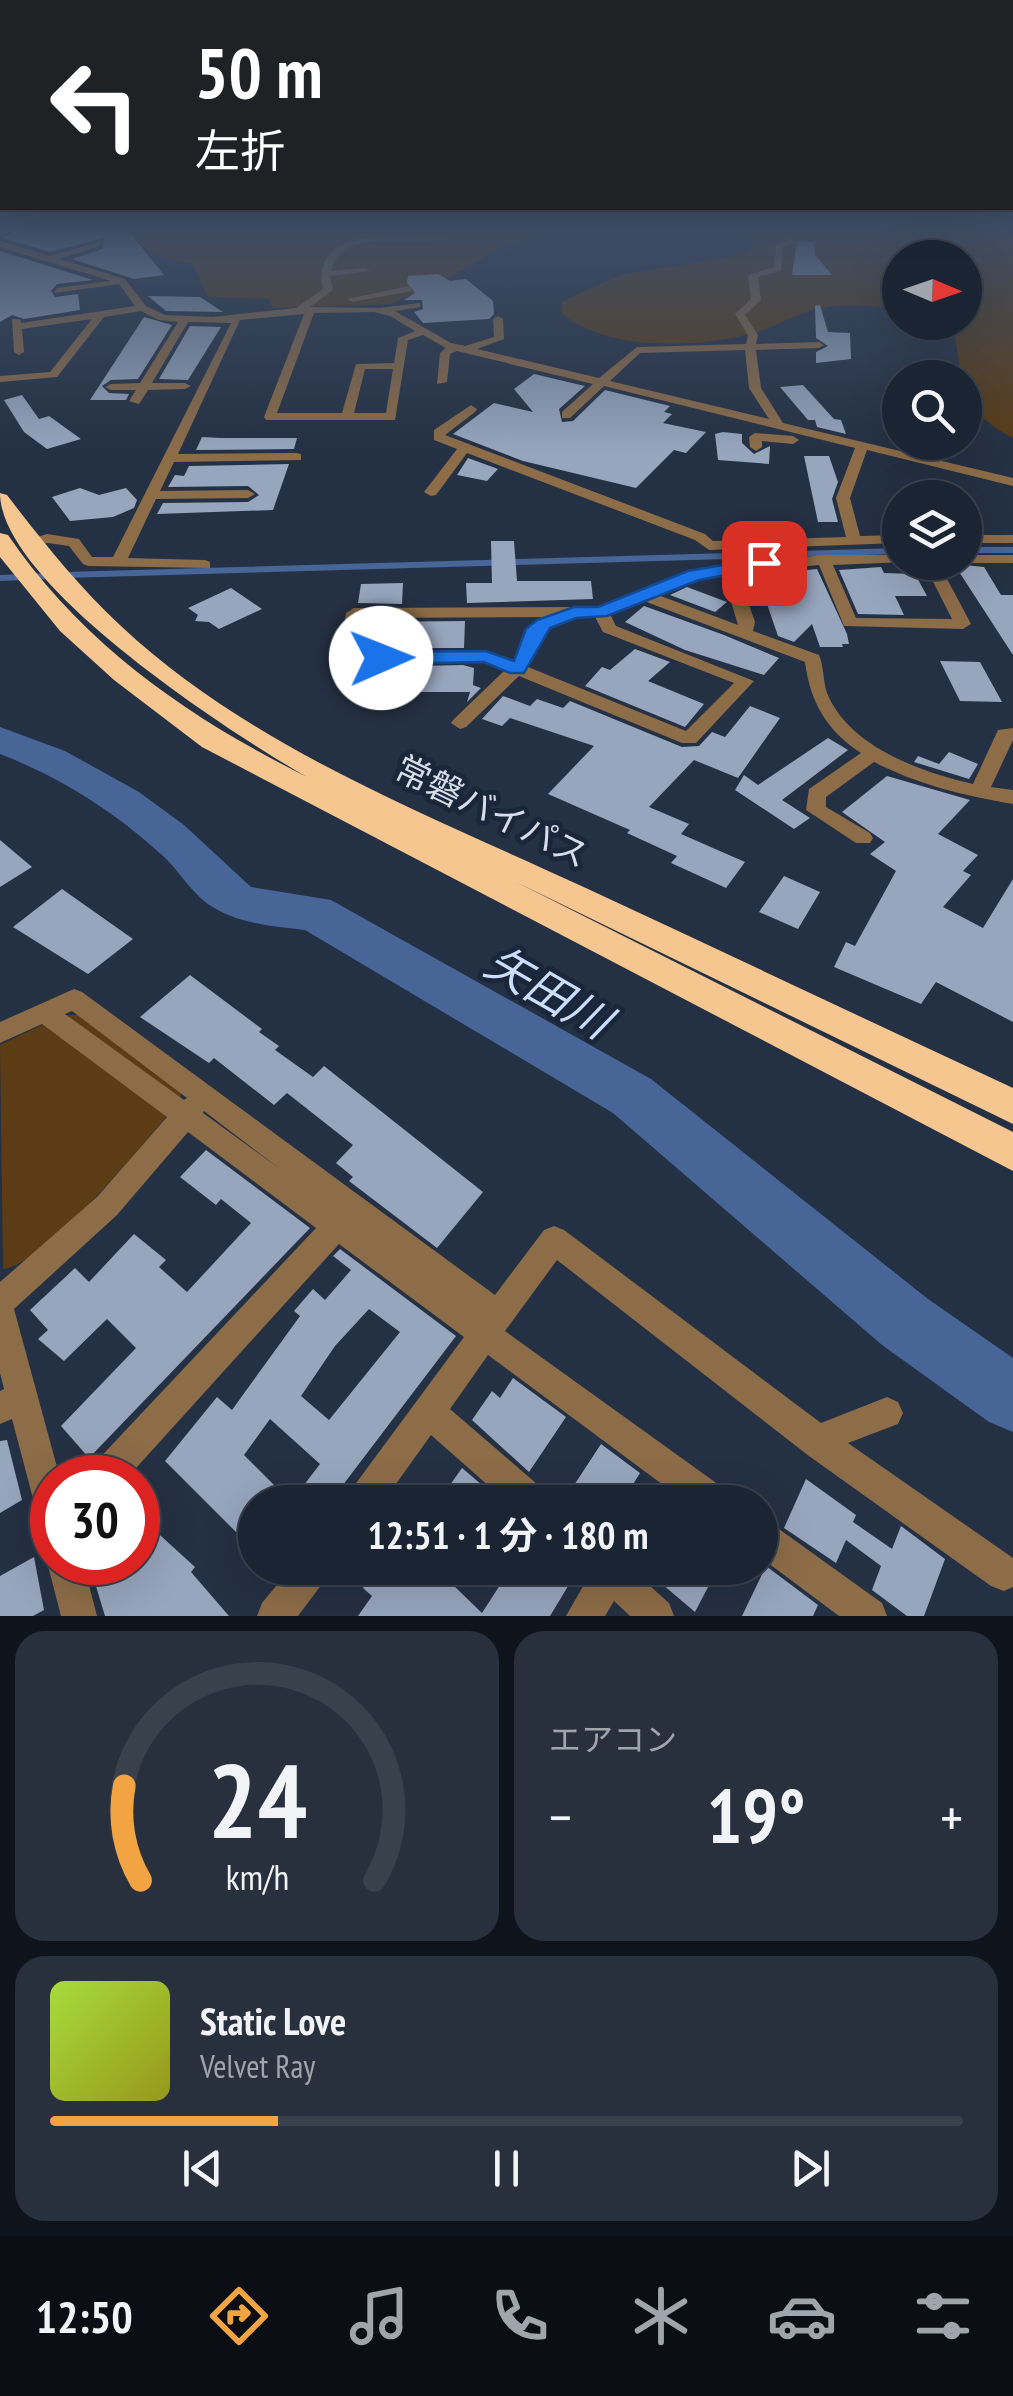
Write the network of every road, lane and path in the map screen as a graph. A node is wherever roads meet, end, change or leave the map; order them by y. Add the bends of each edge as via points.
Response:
1 (139, 303) edge
2 (313, 303) edge
3 (345, 303) edge
4 (752, 303) edge
5 (417, 305) dead end
6 (200, 306) dead end
7 (142, 308) junction
8 (340, 309) junction
9 (305, 310) junction
10 (382, 310) junction
11 (101, 314) junction
12 (234, 318) junction
13 (498, 318) dead end
14 (187, 321) junction
15 (419, 333) junction
16 (509, 341) dead end
17 (652, 341) dead end
18 (819, 346) dead end
19 (459, 348) junction
20 (750, 349) junction
21 (637, 350) junction
22 (19, 352) dead end
23 (518, 362) junction
24 (399, 366) junction
25 (0, 379) edge
26 (441, 382) dead end
27 (600, 382) junction
28 (111, 386) dead end
29 (145, 386) junction
30 (185, 386) dead end
31 (135, 401) dead end
32 (472, 409) dead end
33 (566, 416) dead end
34 (347, 417) junction
35 (779, 426) junction
36 (807, 433) junction
37 (862, 446) junction
38 (756, 447) dead end
39 (464, 448) junction
40 (296, 457) dead end
41 (168, 458) junction
42 (1013, 482) edge
43 (431, 492) dead end
44 (248, 494) dead end
45 (150, 495) junction
46 (0, 498) edge
47 (982, 539) edge
48 (1013, 539) edge
49 (854, 540) junction
50 (882, 540) edge
51 (20, 550) edge
52 (824, 560) junction
53 (882, 560) edge
54 (982, 560) edge
55 (1013, 560) edge
56 (118, 562) junction
57 (205, 565) dead end
58 (729, 568) junction
59 (940, 580) edge
60 (643, 595) junction
61 (58, 597) junction
62 (574, 612) junction
63 (600, 612) junction
64 (744, 634) junction
65 (517, 669) junction
66 (460, 723) dead end
67 (1013, 734) edge
68 (876, 752) junction
69 (979, 793) junction
70 (1013, 797) edge
71 (863, 838) dead end
72 (0, 1034) edge
73 (194, 1106) junction
74 (1013, 1107) edge
75 (1013, 1152) edge
76 (345, 1218) junction
77 (0, 1302) edge
78 (0, 1312) edge
79 (492, 1326) junction
80 (11, 1402) edge
81 (887, 1413) dead end
82 (431, 1414) junction
83 (821, 1444) junction
84 (31, 1455) edge
85 (125, 1455) edge
86 (376, 1485) edge
87 (512, 1485) edge
88 (693, 1485) edge
89 (778, 1549) edge
90 (1004, 1573) dead end
91 (71, 1585) edge
92 (299, 1585) edge
93 (600, 1585) edge
94 (624, 1585) edge
95 (79, 1616) edge
96 (275, 1616) edge
97 (584, 1616) edge
98 (656, 1616) edge
99 (869, 1616) edge

1 - 7 street
2 - 9 street
3 - 8 street
4 - 20 street via 740,314 753,335
5 - 10 street
6 - 14 street
7 - 11 street
7 - 14 street
8 - 9 street
8 - 10 street
9 - 12 street
9 - 34 street via 270,417
10 - 15 street
11 - 22 street via 17,324
11 - 25 street via 53,375
12 - 14 street
12 - 41 street
13 - 19 street via 499,339
14 - 29 street
15 - 19 street
15 - 24 street via 403,338
16 - 23 street
17 - 21 street
18 - 20 street
19 - 23 street
19 - 26 street via 445,353
20 - 21 street via 686,344
20 - 35 street via 756,388
21 - 27 street
23 - 27 street
24 - 34 street via 360,366
24 - 34 street via 390,417
27 - 33 street
27 - 35 street
28 - 29 street
29 - 30 street
29 - 31 street
32 - 39 street via 437,434
35 - 36 street
36 - 37 street
36 - 38 street via 798,440 754,437
37 - 42 street
37 - 49 street via 843,498
39 - 43 street
39 - 49 street via 700,537 709,546
40 - 41 street
41 - 45 street
44 - 45 street
45 - 56 street
46 - 51 highway, 常磐バイパス
47 - 48 street
49 - 50 street
51 - 56 street via 48,538 74,542 88,561
51 - 61 highway, 常磐バイパス
52 - 53 street
52 - 58 street
52 - 59 street via 850,623 963,624
54 - 55 street
56 - 57 street
58 - 60 street
58 - 64 street via 748,622
60 - 63 street
60 - 64 street
61 - 74 highway, 常磐バイパス via 236,727
61 - 75 highway, 常磐バイパス via 130,682 212,740
62 - 63 street
62 - 65 street via 536,629
62 - 65 street via 354,613 346,659 486,656
63 - 65 street via 609,628 746,681 688,739
64 - 68 street via 813,659 815,693 825,712 850,739
65 - 66 street
67 - 69 street via 1005,734
68 - 69 street via 946,786
68 - 71 street via 816,794 816,810
69 - 70 street
72 - 73 street via 45,1012
73 - 76 street
73 - 77 street via 107,1206
76 - 79 street
76 - 85 street
78 - 80 street
79 - 82 street
79 - 83 street via 554,1240
79 - 88 street
80 - 84 street
81 - 83 street via 838,1430
82 - 86 street
82 - 87 street
83 - 90 street
89 - 99 street
91 - 95 street
92 - 96 street
93 - 97 street
94 - 98 street

